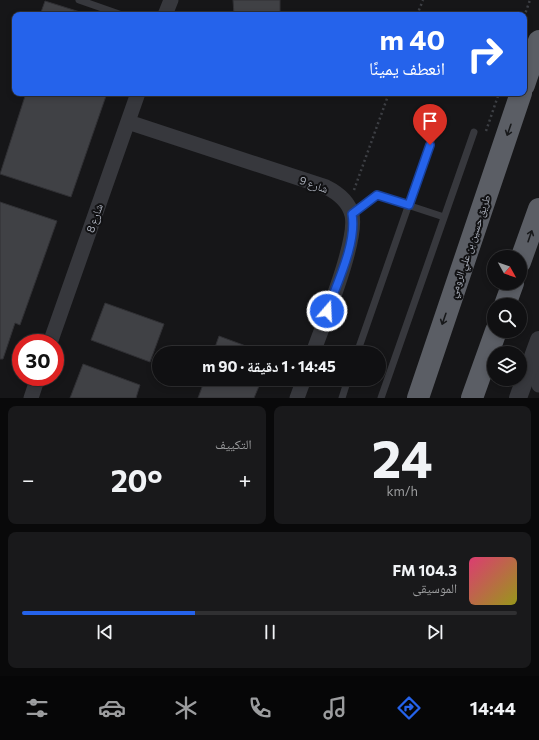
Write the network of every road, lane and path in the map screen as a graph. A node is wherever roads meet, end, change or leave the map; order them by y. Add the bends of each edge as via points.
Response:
1 (79, 0) edge
2 (171, 0) edge
3 (423, 0) edge
4 (530, 0) edge
5 (113, 12) edge
6 (166, 12) edge
7 (419, 12) edge
8 (526, 12) edge
9 (539, 41) edge
10 (527, 76) edge
11 (137, 96) edge
12 (388, 96) edge
13 (520, 96) edge
14 (440, 115) dead end
15 (128, 122) junction
16 (474, 132) dead end
17 (409, 205) junction
18 (539, 209) edge
19 (350, 210) junction
20 (444, 217) junction
21 (524, 250) edge
22 (53, 334) edge
23 (493, 338) edge
24 (537, 345) edge
25 (315, 346) edge
26 (359, 346) edge
27 (539, 385) edge
28 (35, 386) edge
29 (301, 386) edge
30 (346, 386) edge
31 (31, 398) edge
32 (297, 398) edge
33 (342, 398) edge
34 (381, 398) edge
35 (418, 398) edge
36 (472, 398) edge
37 (518, 398) edge

1 - 5 lane
2 - 6 street
3 - 7 path
4 - 8 path
9 - 10 highway
11 - 15 street, شارع 8
12 - 19 path
13 -> 35 highway, طريق حسين بن علي الرومي
14 - 17 lane
15 - 19 street, شارع 9 via 326,187 340,196
15 - 22 street, شارع 8
16 - 20 lane
17 - 19 lane via 377,195
17 - 20 lane
17 - 26 lane
21 -> 18 highway
19 - 25 street via 353,230 347,256
20 - 34 lane
23 - 36 highway
24 - 27 street
24 - 37 street
28 - 31 street
29 - 32 street
30 - 33 lane

